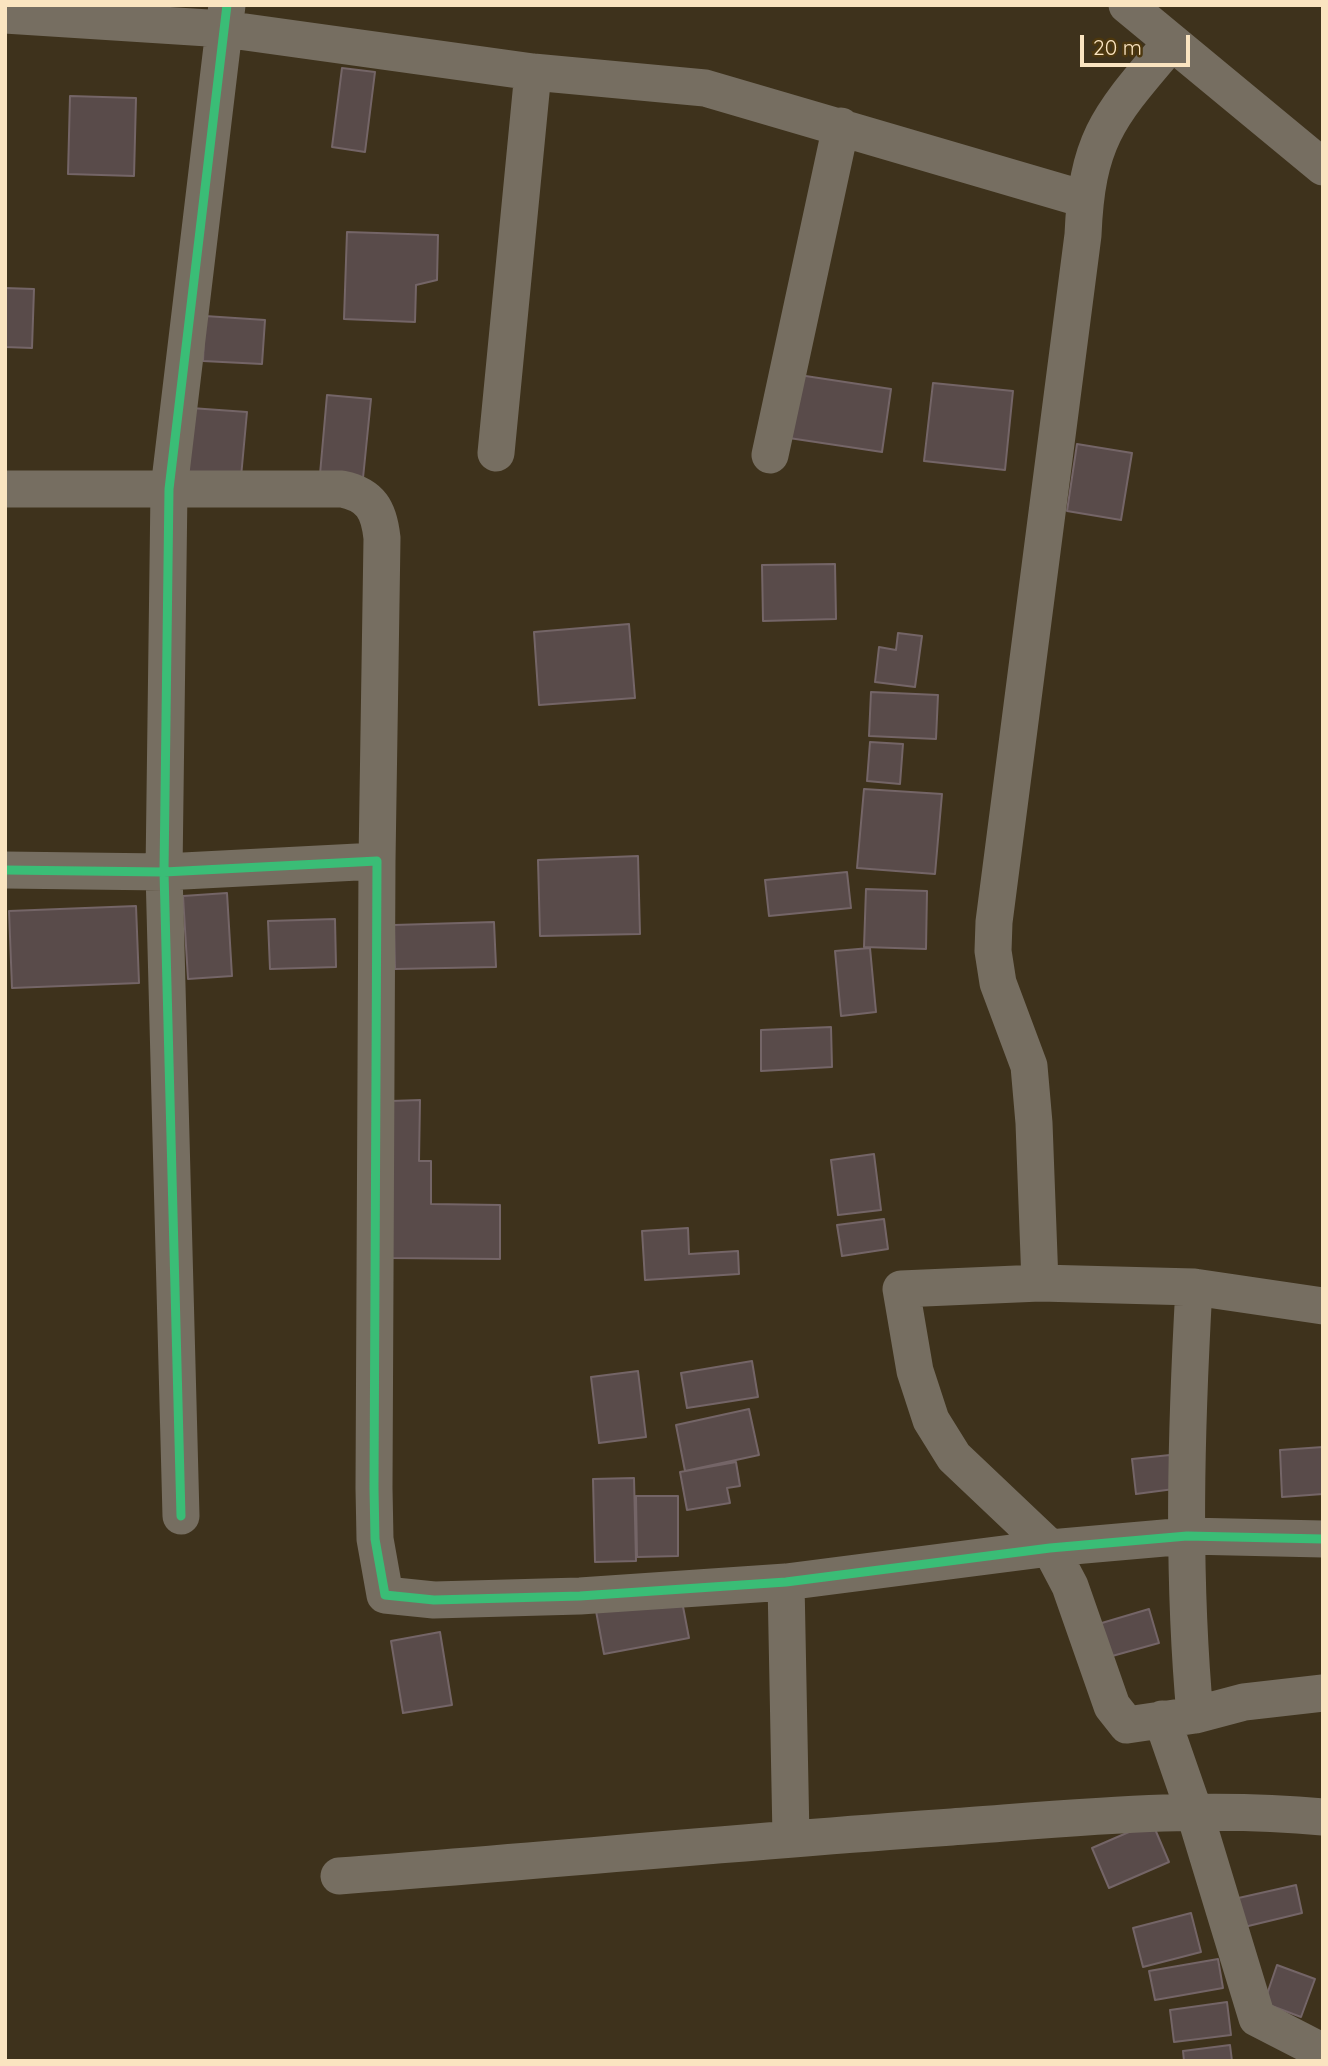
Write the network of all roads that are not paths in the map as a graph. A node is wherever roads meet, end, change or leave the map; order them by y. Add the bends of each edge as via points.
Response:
1 (1127, 5) edge
2 (5, 15) edge
3 (225, 17) edge
4 (1171, 43) junction
5 (533, 72) junction
6 (841, 127) junction
7 (1323, 167) edge
8 (1084, 199) junction
9 (496, 453) dead end
10 (770, 455) dead end
11 (5, 489) edge
12 (169, 489) junction
13 (377, 861) junction
14 (5, 870) edge
15 (164, 872) junction
16 (1040, 1283) junction
17 (1194, 1287) junction
18 (1323, 1306) edge
19 (181, 1516) dead end
20 (1187, 1536) junction
21 (1323, 1539) edge
22 (1050, 1548) junction
23 (786, 1582) junction
24 (1323, 1693) edge
25 (1178, 1717) junction
26 (1194, 1811) junction
27 (1323, 1816) edge
28 (792, 1838) junction
29 (339, 1876) dead end
30 (1323, 2052) edge

1 - 4 street
2 - 3 street
3 - 5 street
3 - 12 street
4 - 7 street
4 - 8 street via 1116,108 1100,136
5 - 6 street via 705,88
5 - 9 street
6 - 8 street
6 - 10 street
8 - 16 street via 1083,235 993,922 998,983 1029,1066
11 - 12 street
12 - 13 street via 342,489 370,500 380,517
12 - 15 street
13 - 15 street
13 - 23 street via 374,1488 375,1539 385,1595 434,1600 580,1597
14 - 15 street
15 - 19 street
16 - 17 street
16 - 22 street via 901,1289 915,1371 931,1420 954,1457
17 - 18 street
17 - 20 street via 1187,1411
20 - 21 street
20 - 22 street
20 - 25 street via 1187,1623
22 - 23 street
22 - 25 street via 1070,1586 1112,1706 1127,1725
23 - 28 street
24 - 25 street via 1244,1702
25 - 26 street
26 - 27 street
26 - 28 street
26 - 30 street via 1256,2018
28 - 29 street

